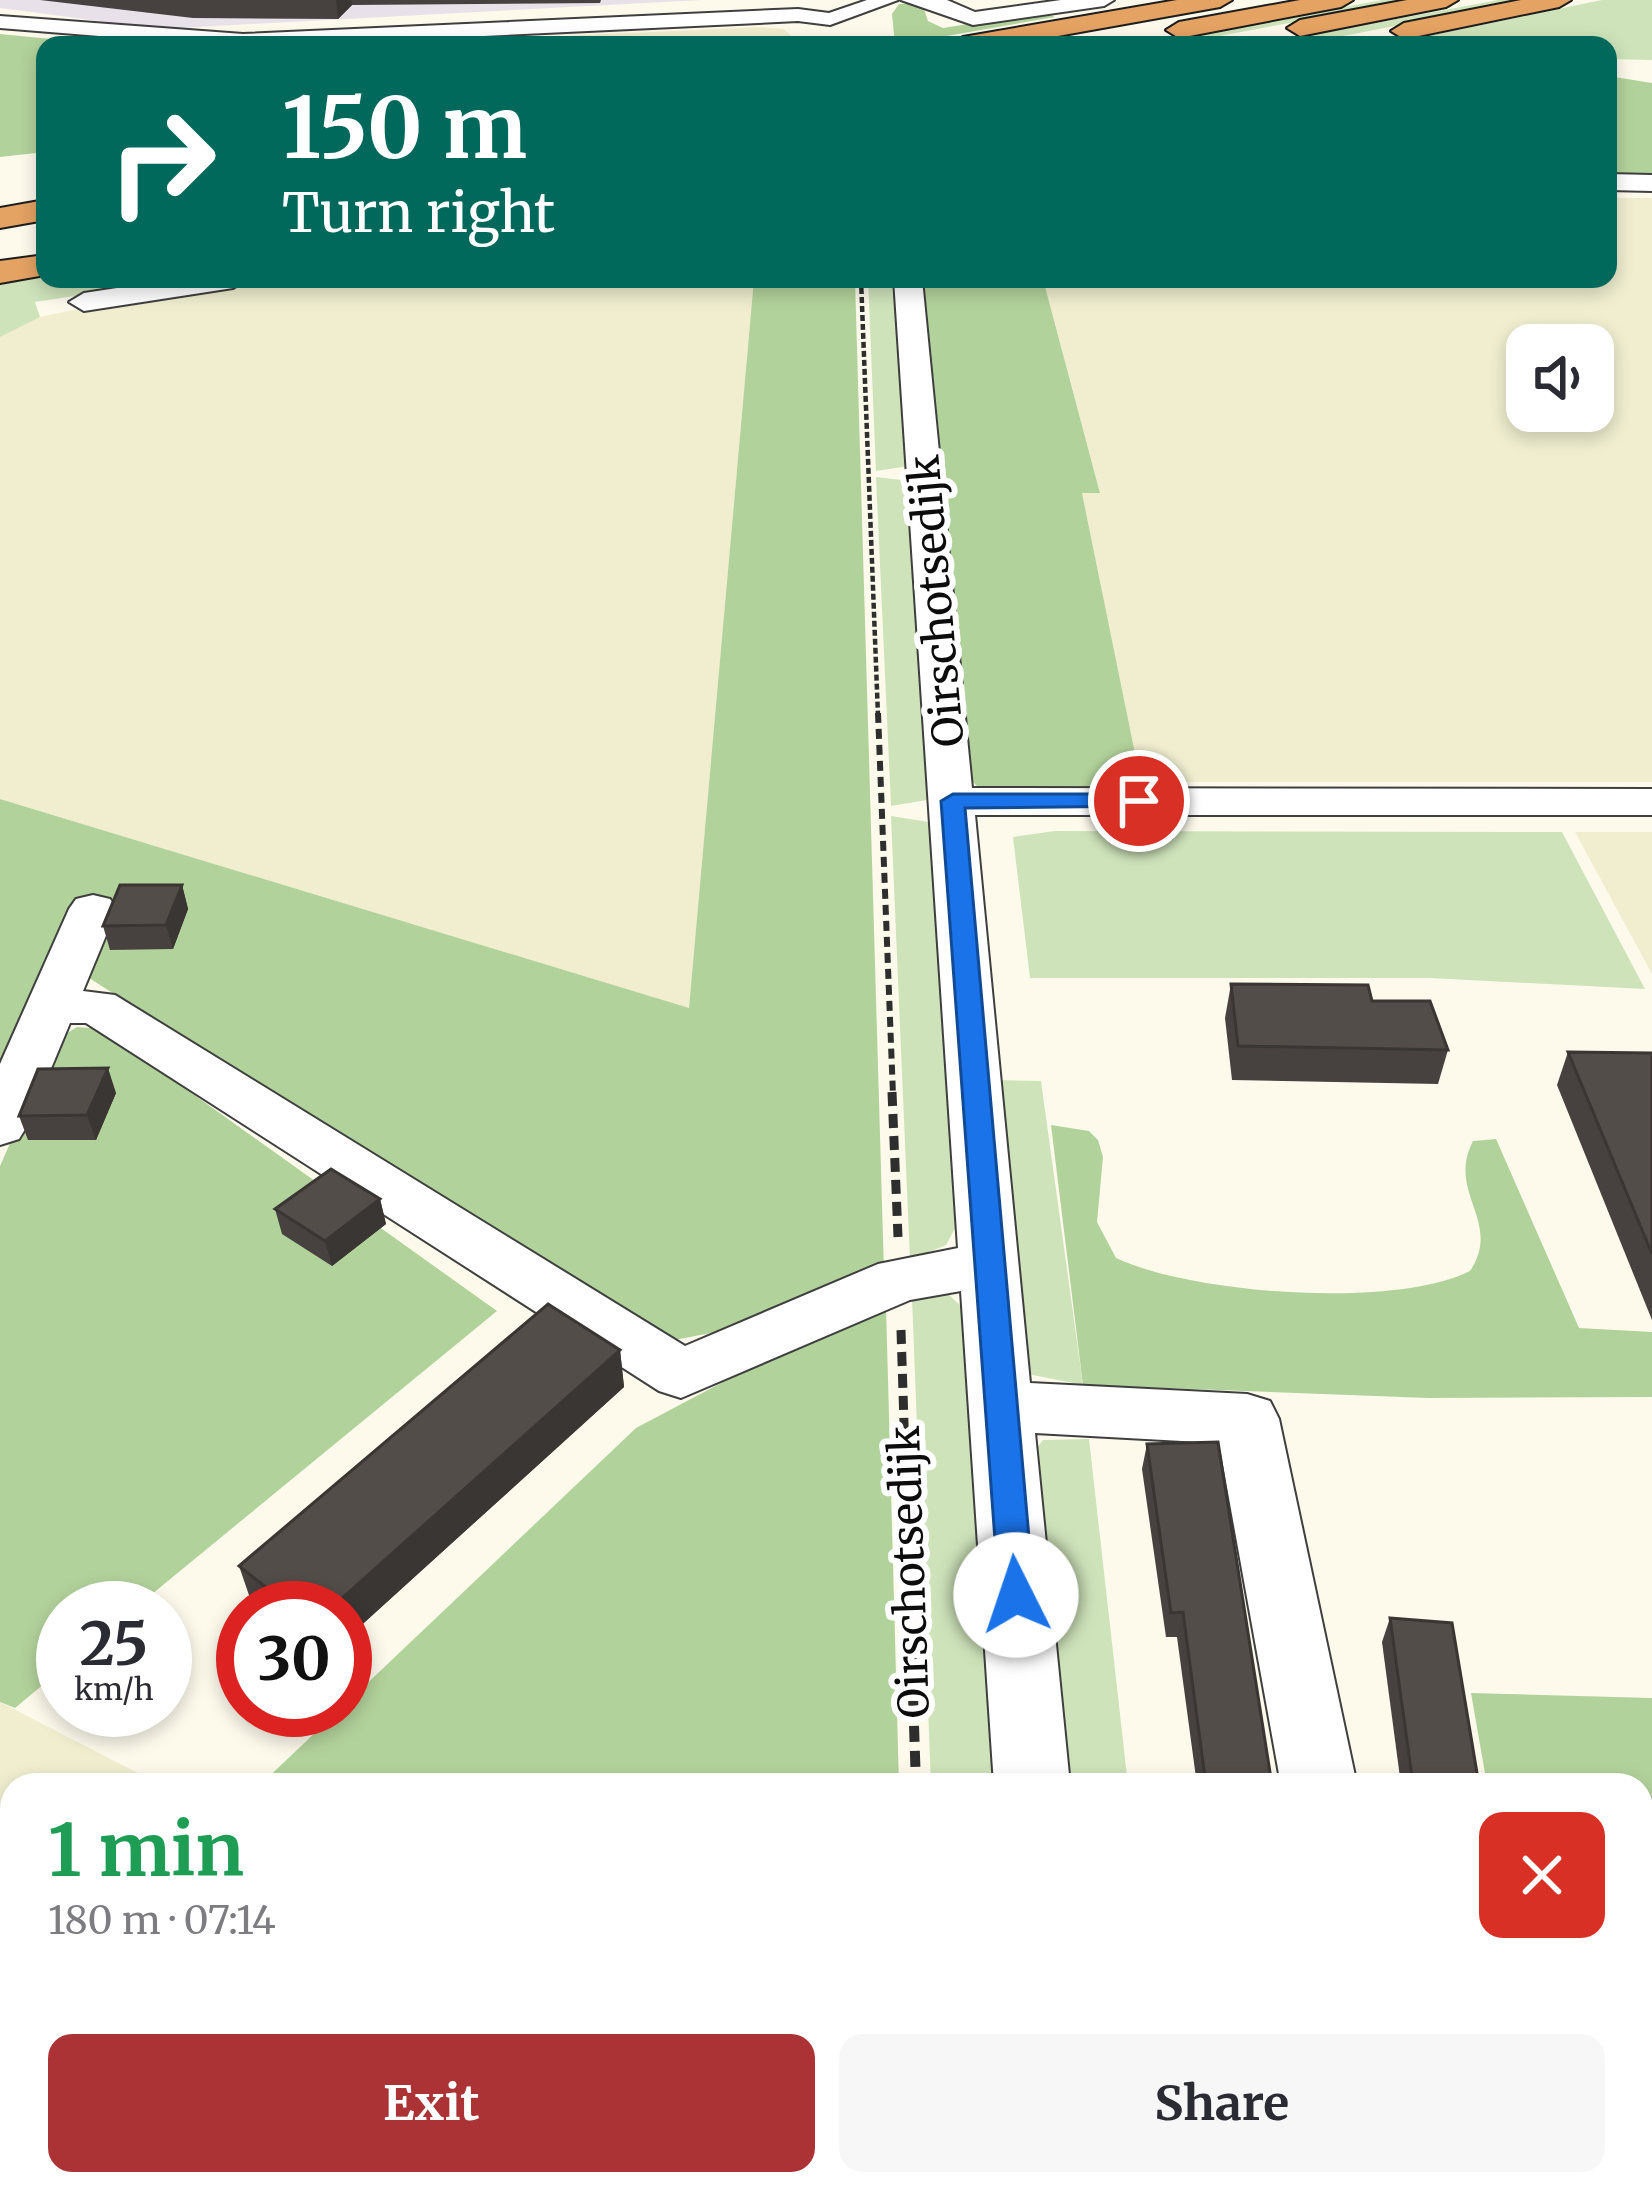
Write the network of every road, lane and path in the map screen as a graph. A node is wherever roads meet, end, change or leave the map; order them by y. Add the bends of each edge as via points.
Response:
1 (911, 0) edge
2 (1104, 0) edge
3 (1220, 0) edge
4 (1341, 0) edge
5 (1446, 0) edge
6 (1559, 0) edge
7 (888, 2) edge
8 (204, 10) dead end
9 (830, 19) junction
10 (0, 22) edge
11 (135, 36) edge
12 (158, 36) edge
13 (387, 36) edge
14 (855, 36) edge
15 (1014, 36) edge
16 (1143, 36) edge
17 (1256, 36) edge
18 (1376, 36) edge
19 (1617, 182) edge
20 (1652, 183) edge
21 (36, 210) edge
22 (0, 215) edge
23 (36, 235) edge
24 (0, 241) edge
25 (36, 266) edge
26 (0, 272) edge
27 (174, 288) edge
28 (861, 288) edge
29 (909, 288) edge
30 (84, 302) dead end
31 (953, 801) junction
32 (1652, 802) edge
33 (93, 909) dead end
34 (52, 1006) junction
35 (0, 1126) edge
36 (989, 1264) junction
37 (899, 1280) junction
38 (1001, 1406) junction
39 (916, 1773) edge
40 (1031, 1773) edge
41 (1317, 1773) edge

1 - 2 street via 973,19
3 - 15 highway
4 - 16 highway
5 - 17 highway
6 - 18 highway
7 - 9 street
8 - 12 street
9 - 13 street
9 - 14 street
10 - 11 street
19 - 20 street
21 - 22 highway
23 - 24 highway
25 - 26 highway
27 - 30 street
28 - 37 path, Oirschotsedijk
29 - 31 street, Oirschotsedijk
31 - 32 street
31 - 36 street, Oirschotsedijk
33 - 34 street
34 - 35 street
34 - 37 street via 97,1007 680,1374
36 - 37 street
36 - 38 street, Oirschotsedijk
37 - 39 path, Oirschotsedijk
38 - 40 street, Oirschotsedijk
38 - 41 street via 1247,1419

